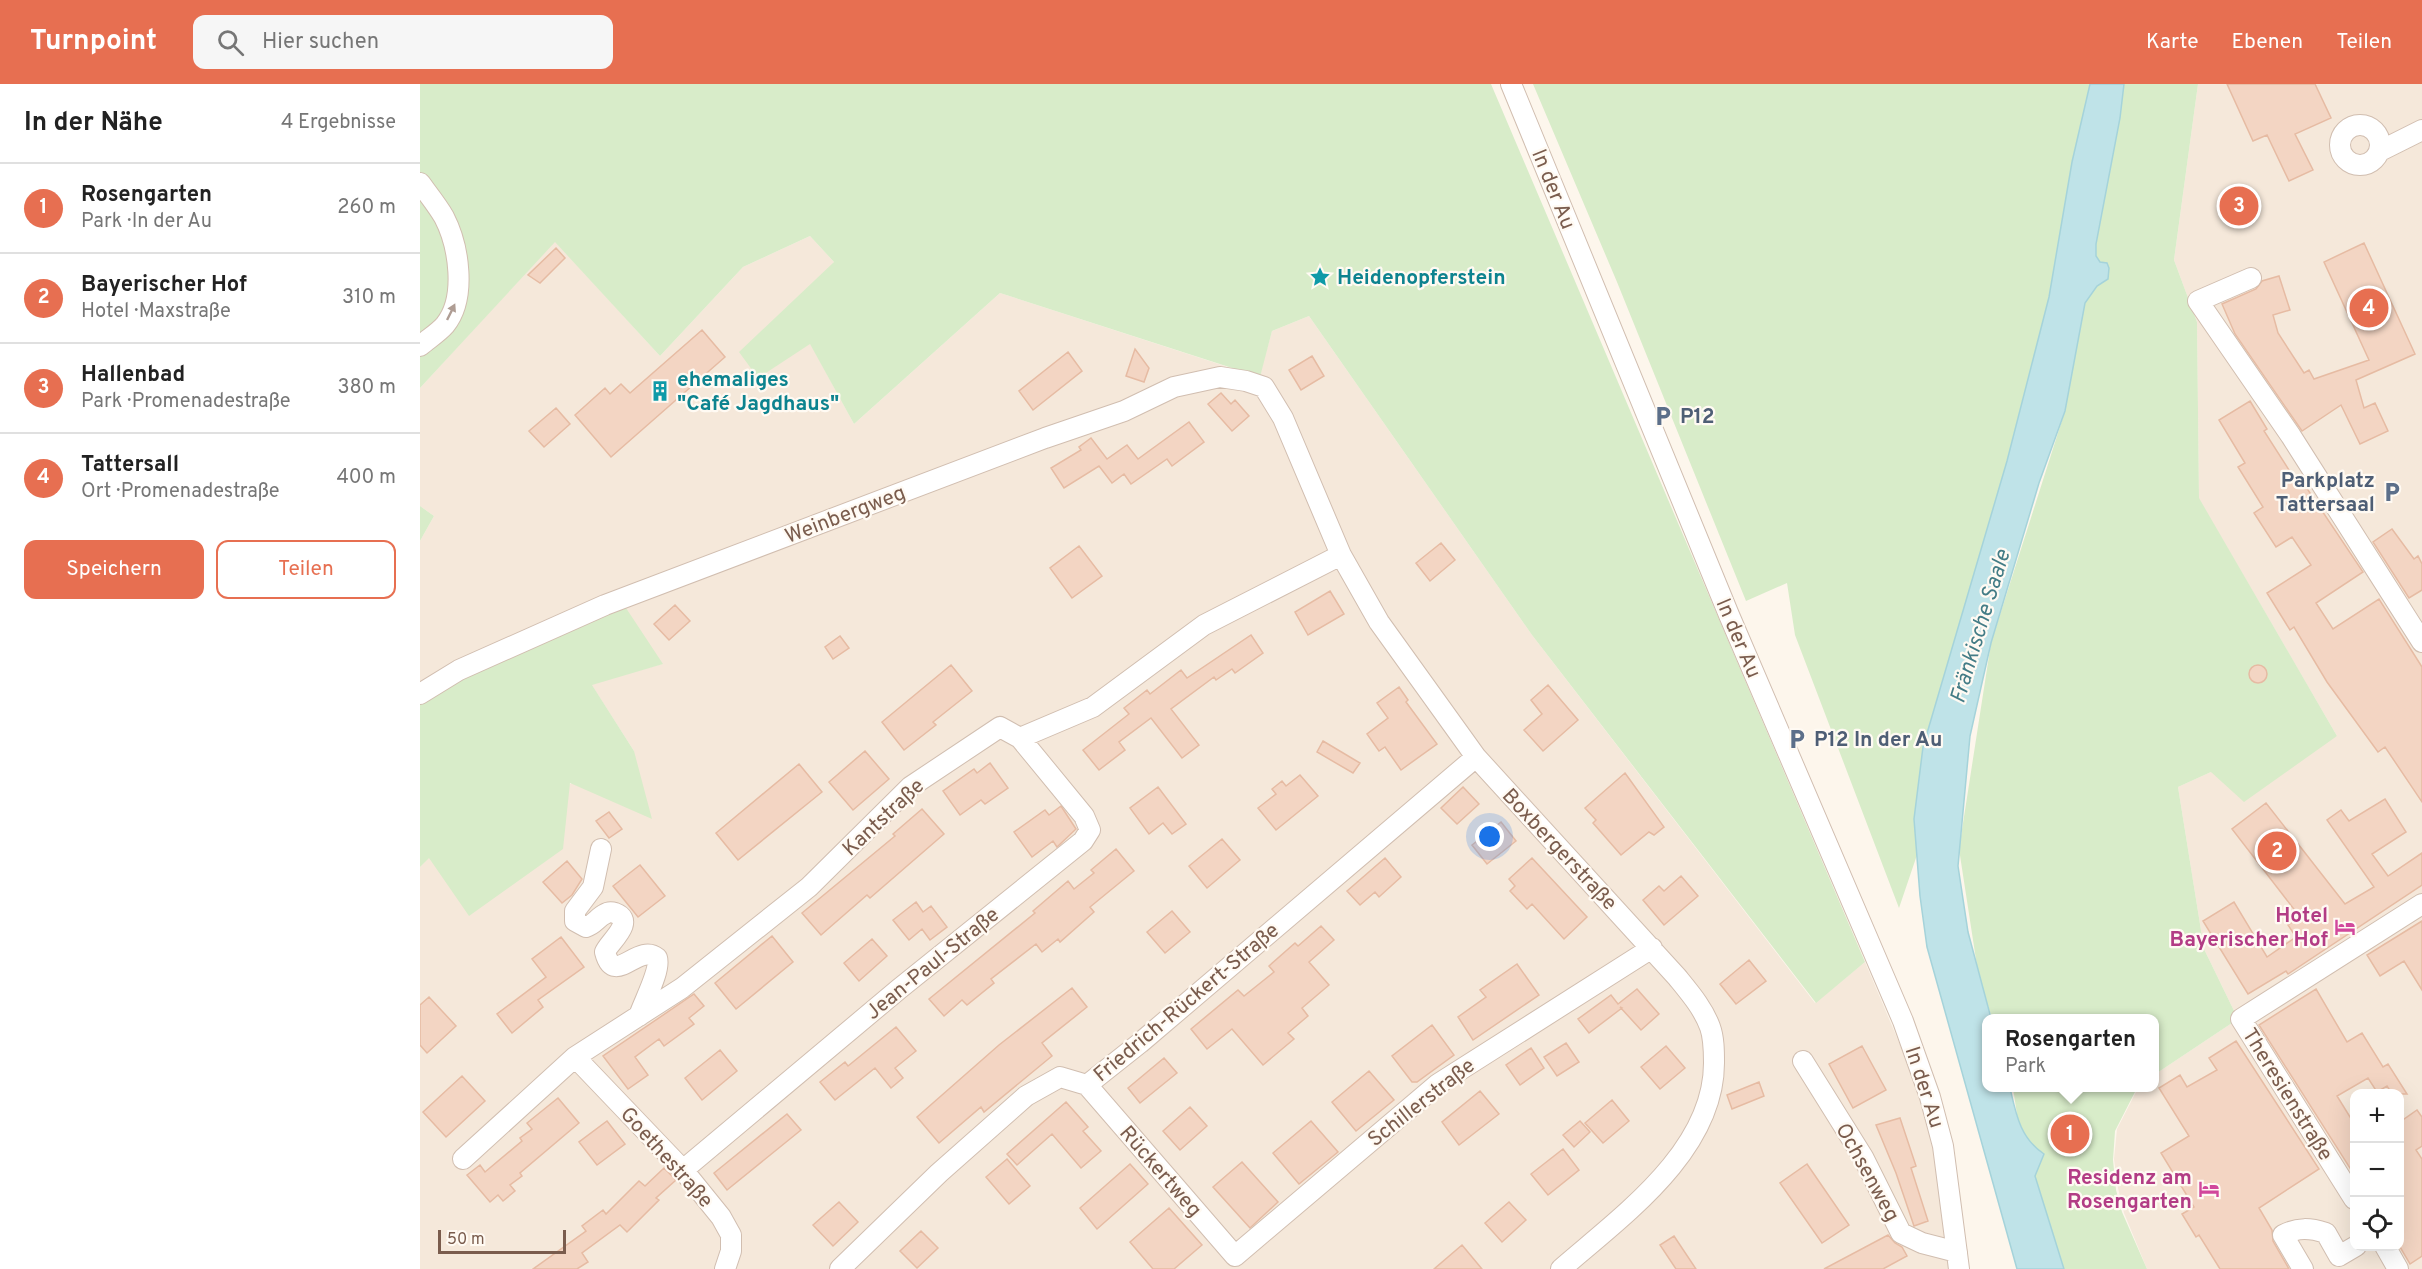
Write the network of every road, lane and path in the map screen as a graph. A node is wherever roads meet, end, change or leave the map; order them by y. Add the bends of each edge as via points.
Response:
1 (1511, 84) edge
2 (2422, 130) edge
3 (2380, 151) dead end
4 (420, 183) edge
5 (2251, 278) dead end
6 (420, 346) edge
7 (1273, 401) joint
8 (1341, 555) junction
9 (2422, 642) edge
10 (420, 694) edge
11 (1020, 738) junction
12 (1476, 757) junction
13 (601, 849) dead end
14 (2422, 904) edge
15 (1652, 948) junction
16 (639, 1016) junction
17 (575, 1057) junction
18 (1803, 1061) dead end
19 (1087, 1085) junction
20 (463, 1159) dead end
21 (683, 1170) junction
22 (2354, 1197) edge
23 (2388, 1251) edge
24 (1235, 1256) joint
25 (2347, 1257) edge
26 (1958, 1260) edge
27 (725, 1269) edge
28 (840, 1269) edge
29 (1561, 1269) edge
30 (2303, 1269) edge
31 (2398, 1269) edge

1 - 26 street, In der Au via 1903,1021 1943,1146
2 - 3 street
6 -> 4 street via 445,324 458,288 453,242 444,218
5 - 9 street via 2198,300 2291,436
7 - 8 street, Boxbergerstraße
7 - 10 street, Weinbergweg via 1263,387 1221,377 1174,387 1124,411 605,605 459,670
8 - 11 street via 1204,625 1093,707
8 - 12 street, Boxbergerstraße via 1380,622
11 - 16 street, Kantstraße via 1000,727 910,787 809,887 682,988
11 - 21 street, Jean-Paul-Straße via 1084,816 1090,830 1083,841
12 - 15 street, Boxbergerstraße
12 - 19 street, Friedrich-Rückert-Straße
13 - 16 street via 593,887 575,911 575,921 592,926 605,914 617,914 622,923 605,952 618,967 645,953 657,958 658,972
14 - 22 street, Theresienstraße via 2241,1019
15 - 24 street, Schillerstraße via 1438,1084
15 - 29 street, Boxbergerstraße via 1702,1009 1711,1029 1712,1093 1688,1142 1657,1181 1631,1209
16 - 17 street, Kantstraße
17 - 20 street, Kantstraße
17 - 21 street, Goethestraße
18 - 26 street, Ochsenweg via 1863,1157 1902,1233
19 - 24 street, Rückertweg
19 - 28 street, Friedrich-Rückert-Straße via 1060,1077 1026,1096
21 - 27 street, Goethestraße via 731,1235
23 - 31 street
25 - 30 street via 2326,1233 2293,1230 2283,1235

